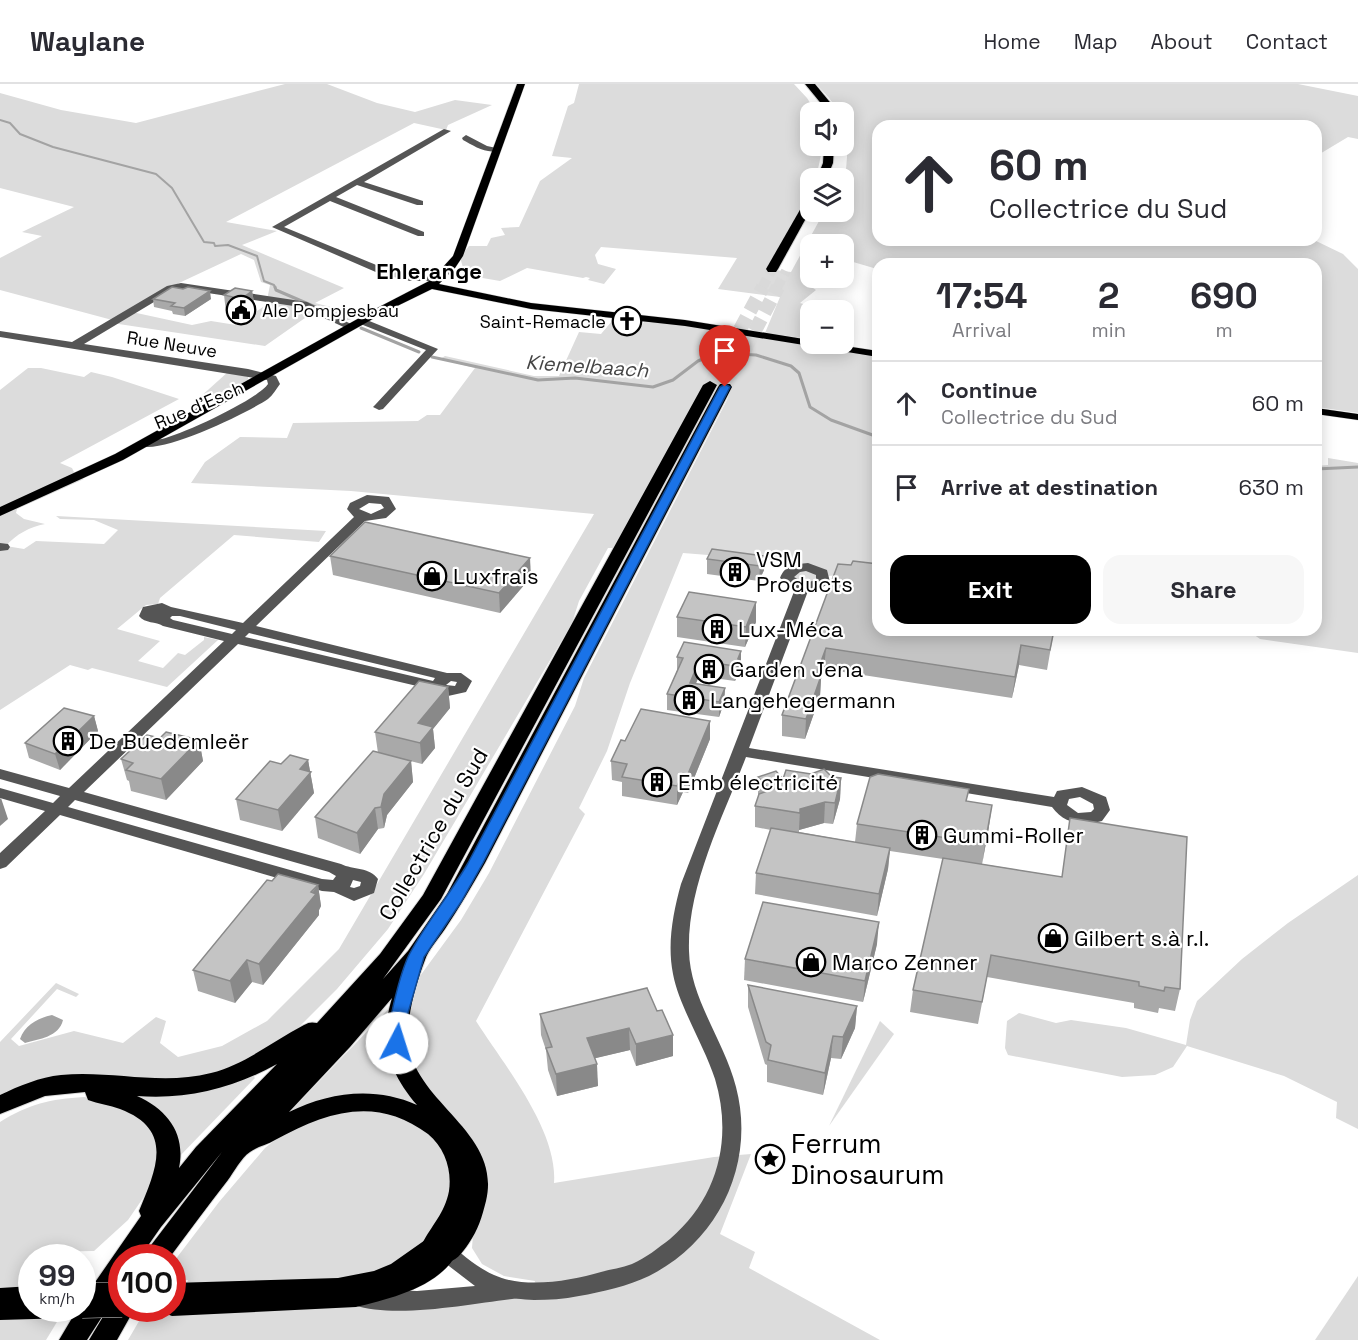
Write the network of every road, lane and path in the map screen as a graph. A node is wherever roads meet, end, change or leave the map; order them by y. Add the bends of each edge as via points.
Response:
1 (521, 84) edge
2 (800, 84) edge
3 (810, 84) edge
4 (814, 102) edge
5 (825, 102) edge
6 (445, 134) dead end
7 (466, 138) dead end
8 (497, 149) junction
9 (355, 182) junction
10 (328, 197) junction
11 (420, 203) dead end
12 (800, 219) edge
13 (812, 222) edge
14 (421, 234) dead end
15 (791, 261) tunnel mouth
16 (772, 269) tunnel mouth
17 (425, 282) junction
18 (357, 324) junction
19 (0, 334) edge
20 (800, 341) edge
21 (74, 345) junction
22 (433, 349) junction
23 (854, 350) edge
24 (872, 353) edge
25 (444, 354) dead end
26 (266, 375) junction
27 (379, 406) dead end
28 (1322, 412) edge
29 (1358, 417) edge
30 (146, 447) junction
31 (0, 512) edge
32 (362, 517) dead end
33 (803, 587) dead end
34 (246, 628) junction
35 (235, 639) junction
36 (741, 751) junction
37 (0, 774) edge
38 (0, 794) edge
39 (72, 794) junction
40 (1059, 803) dead end
41 (56, 810) junction
42 (0, 863) edge
43 (416, 956) junction
44 (342, 1012) junction
45 (0, 1105) edge
46 (0, 1115) edge
47 (238, 1149) junction
48 (142, 1244) edge
49 (145, 1244) edge
50 (147, 1244) edge
51 (440, 1248) junction
52 (108, 1285) edge
53 (517, 1290) junction
54 (18, 1296) edge
55 (0, 1297) edge
56 (186, 1298) edge
57 (356, 1298) junction
58 (186, 1299) edge
59 (18, 1309) edge
60 (0, 1310) edge
61 (113, 1322) edge
62 (72, 1340) edge
63 (102, 1340) edge

1 - 8 main road
2 - 4 highway
3 - 5 highway
6 - 9 street
7 - 8 street via 485,148
8 - 17 main road via 453,266
9 - 10 street
9 - 11 street
10 - 14 street
10 - 17 street via 277,227 375,268
12 - 16 highway
13 - 15 highway
17 - 18 main road, Rue d'Esch
17 - 20 main road via 531,306 685,322
18 - 21 street via 303,304 181,286 171,288
18 - 22 street
18 - 26 main road, Rue d'Esch
19 - 21 street, Rue Neuve
21 - 26 street, Rue Neuve
22 - 25 street
22 - 27 street
23 - 24 main road
26 - 30 main road, Rue d'Esch
26 - 30 street, Rue d'Esch via 274,384 266,395 239,410
28 - 29 main road
30 - 31 main road, Rue d'Esch
32 - 34 street
33 - 36 street
34 - 35 street
34 - 35 street via 180,612 164,615 168,623
34 - 35 street via 443,682
35 - 39 street
36 - 40 street
36 - 53 street via 689,884 681,915 679,949 686,985 728,1090 733,1126 730,1166 714,1205 684,1242 640,1270 586,1287
37 - 39 street
38 - 41 street
39 - 41 street
39 - 41 street via 335,868 344,881 322,885
41 - 42 street
43 - 44 highway, Collectrice du Sud via 475,863 718,386 444,876 388,959
43 - 47 highway, Collectrice du Sud via 342,1041
43 - 51 highway via 398,1020 397,1043 416,1090 456,1132 474,1161 477,1177 469,1221
44 - 45 highway via 270,1059 222,1080 171,1088 60,1084
44 - 49 highway, Collectrice du Sud via 205,1154
46 - 48 highway via 31,1100 84,1092 113,1096 139,1106 159,1122 169,1143 167,1167
47 - 50 highway, Collectrice du Sud
47 - 51 highway via 324,1107 353,1102 410,1109 433,1123 451,1142 461,1166 462,1182 453,1218
51 - 53 street via 471,1274 492,1285
51 - 56 main road via 376,1280 338,1287
51 - 57 main road via 433,1267 408,1282
52 - 62 highway
53 - 57 street via 472,1297
54 - 55 main road
57 - 58 main road
59 - 60 main road
61 - 63 highway

